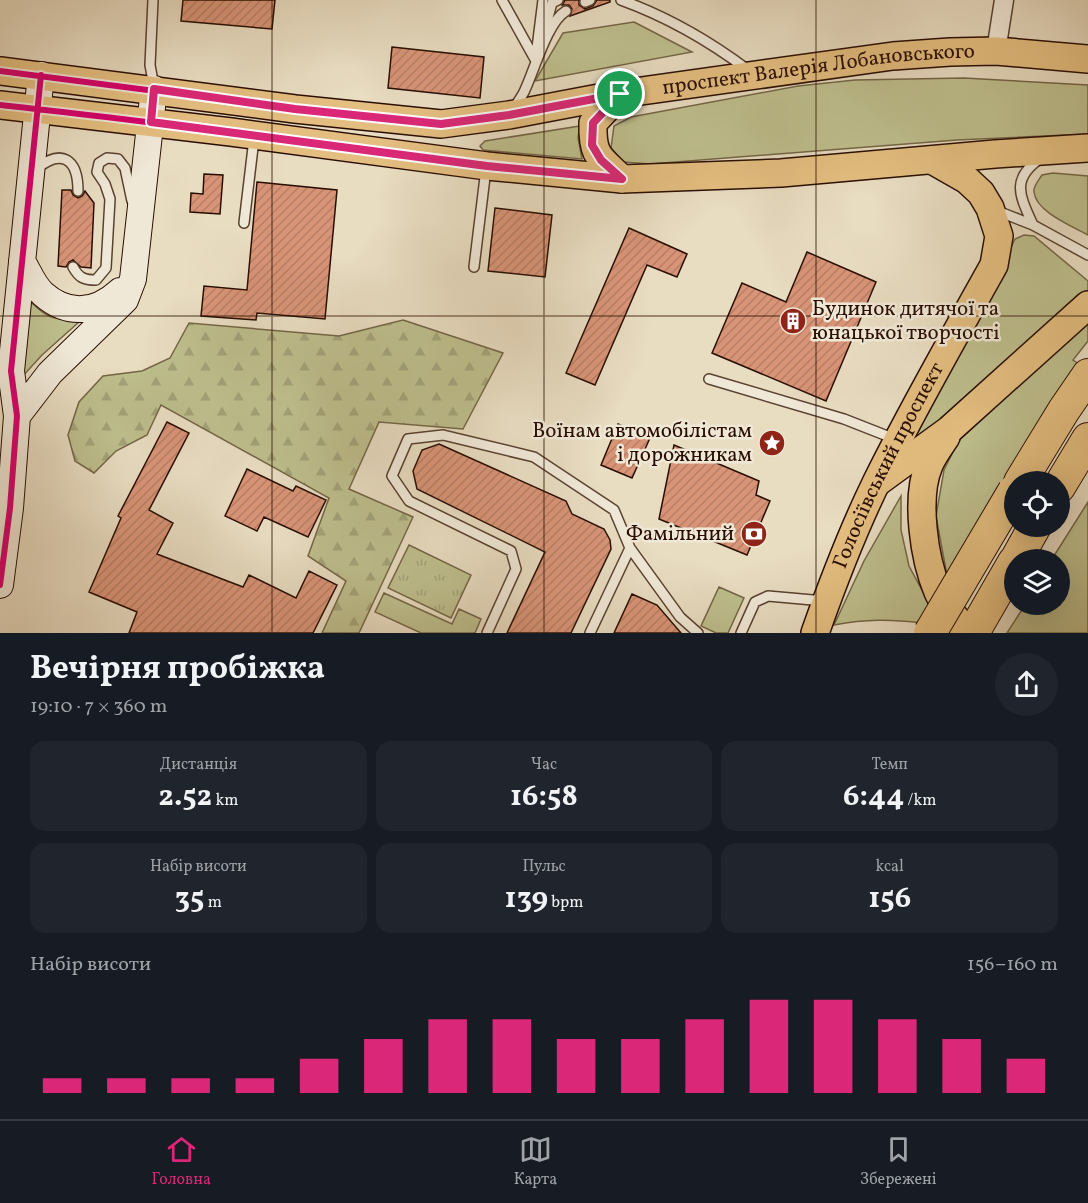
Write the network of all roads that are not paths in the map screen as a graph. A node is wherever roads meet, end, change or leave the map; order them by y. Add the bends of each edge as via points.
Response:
1 (153, 0) edge
2 (502, 0) edge
3 (543, 0) edge
4 (558, 0) edge
5 (621, 0) edge
6 (1004, 0) edge
7 (566, 11) dead end
8 (996, 51) junction
9 (1088, 59) edge
10 (536, 61) junction
11 (0, 70) edge
12 (41, 75) junction
13 (755, 75) junction
14 (154, 89) junction
15 (620, 94) junction
16 (0, 105) edge
17 (38, 109) junction
18 (509, 115) junction
19 (151, 122) junction
20 (255, 135) junction
21 (1088, 148) edge
22 (1057, 149) junction
23 (932, 160) junction
24 (487, 166) junction
25 (32, 172) junction
26 (622, 179) junction
27 (78, 191) dead end
28 (990, 208) junction
29 (244, 223) dead end
30 (1034, 225) junction
31 (140, 232) junction
32 (1088, 255) edge
33 (22, 261) junction
34 (73, 267) dead end
35 (474, 267) dead end
36 (133, 279) junction
37 (1088, 305) edge
38 (1088, 375) edge
39 (709, 379) dead end
40 (17, 417) junction
41 (950, 430) junction
42 (1088, 439) edge
43 (897, 440) junction
44 (1027, 471) edge
45 (1069, 471) edge
46 (876, 483) junction
47 (5, 507) edge
48 (1004, 508) edge
49 (630, 548) junction
50 (1004, 580) edge
51 (0, 585) edge
52 (826, 602) junction
53 (487, 633) edge
54 (590, 633) edge
55 (698, 633) edge
56 (741, 633) edge
57 (815, 633) edge
58 (930, 633) edge
59 (968, 633) edge
60 (973, 633) edge

1 - 14 lane via 150,65
2 - 10 lane
3 - 10 lane
4 - 10 lane via 552,3
5 - 13 lane via 712,43
6 - 8 street
7 - 10 lane via 560,15
8 - 9 main road, проспект Валерія Лобановського
8 - 13 main road, проспект Валерія Лобановського via 893,56
10 - 18 lane via 524,93
11 - 12 main road, проспект Валерія Лобановського
12 - 14 main road, проспект Валерія Лобановського
12 - 17 street
13 - 15 main road, проспект Валерія Лобановського
14 - 18 main road, проспект Валерія Лобановського via 441,124
14 - 19 street
15 - 18 main road, проспект Валерія Лобановського
15 - 26 main road via 593,123 592,145 601,160
16 - 17 main road
17 - 19 main road
17 - 25 street
19 - 20 main road
19 - 31 street
20 - 24 main road
20 - 29 lane
21 - 22 main road
22 - 23 main road
22 - 30 lane via 1024,172 1020,185
23 - 26 main road via 781,173
23 - 28 main road, Голосіївський проспект via 967,180
24 - 26 main road
24 - 35 lane
25 - 27 lane via 55,158 65,159 74,166
25 - 33 street
28 - 30 lane
28 - 43 main road, Голосіївський проспект via 999,236 993,265
30 - 32 lane
31 - 34 lane via 124,168 118,159 107,158 99,163 97,172 110,199 106,268 96,280 85,280
31 - 36 street
33 - 36 street via 42,293 65,307 88,310 109,301
33 - 40 street via 11,371
36 - 40 street via 125,300 50,373
37 - 41 main road
38 - 44 highway
39 - 43 lane via 844,419
40 - 47 street
41 - 46 main road
41 - 59 main road via 929,464 923,487 923,522 939,593
42 - 45 highway
43 - 46 main road, Голосіївський проспект
46 - 52 main road, Голосіївський проспект
47 - 51 street
48 - 58 highway, bridge
49 - 53 lane via 614,510 534,457 443,435 408,439 392,476 409,501 511,551 516,569
49 - 54 lane
49 - 55 lane via 680,617
50 - 60 highway
52 - 56 lane via 768,596 755,602
52 - 57 main road, Голосіївський проспект

